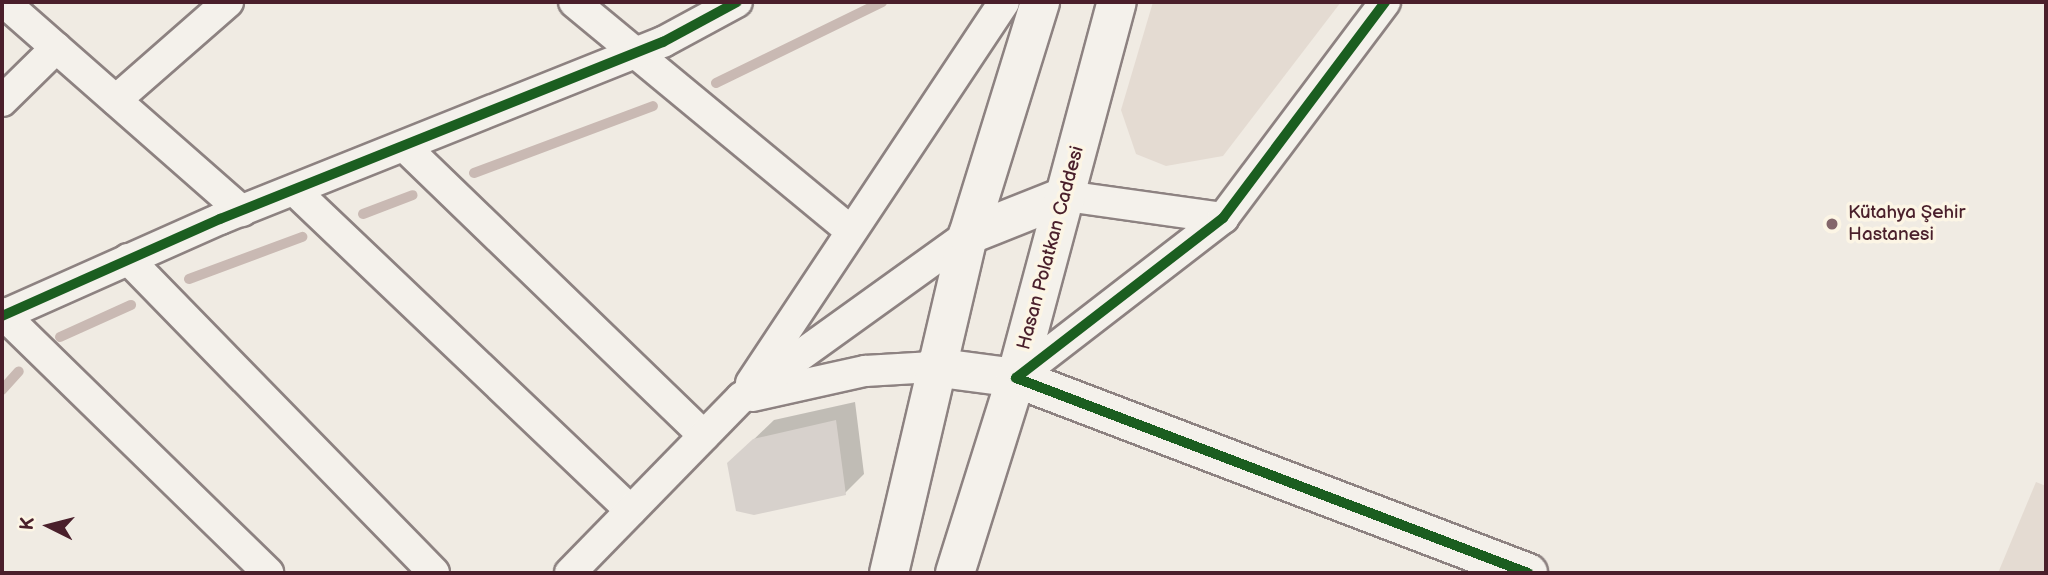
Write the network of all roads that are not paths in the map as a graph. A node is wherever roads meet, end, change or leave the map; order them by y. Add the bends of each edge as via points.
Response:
1 (4, 2) edge
2 (228, 2) edge
3 (574, 2) edge
4 (737, 2) edge
5 (1004, 2) edge
6 (1040, 2) edge
7 (1117, 2) edge
8 (1385, 2) edge
9 (56, 48) junction
10 (634, 54) junction
11 (116, 100) junction
12 (2, 101) edge
13 (404, 146) junction
14 (294, 190) junction
15 (1066, 196) junction
16 (242, 211) junction
17 (1223, 218) junction
18 (850, 230) junction
19 (968, 235) junction
20 (128, 259) junction
21 (2, 314) edge
22 (933, 368) junction
23 (1016, 378) junction
24 (741, 398) junction
25 (704, 436) junction
26 (631, 511) junction
27 (268, 573) edge
28 (434, 573) edge
29 (570, 573) edge
30 (889, 573) edge
31 (955, 573) edge
32 (1528, 573) edge

1 - 9 street
2 - 11 street
3 - 10 street
4 - 10 street
5 - 18 street
6 - 19 main road
7 - 15 main road, Hasan Polatkan Caddesi
8 - 17 street
9 - 11 street
9 - 12 street
10 - 13 street
10 - 18 street
11 - 16 street
13 - 14 street
13 - 25 street
14 - 16 street
14 - 26 street
15 - 17 street
15 - 19 main road
15 - 23 main road, Hasan Polatkan Caddesi
16 - 20 street
17 - 23 street
18 - 24 street
19 - 22 main road
19 - 24 street
20 - 21 street
20 - 28 street
21 - 27 street
22 - 23 main road
22 - 24 street via 865,371
22 - 30 main road
23 - 31 main road, Hasan Polatkan Caddesi
23 - 32 main road
24 - 25 street
25 - 26 street
26 - 29 street

